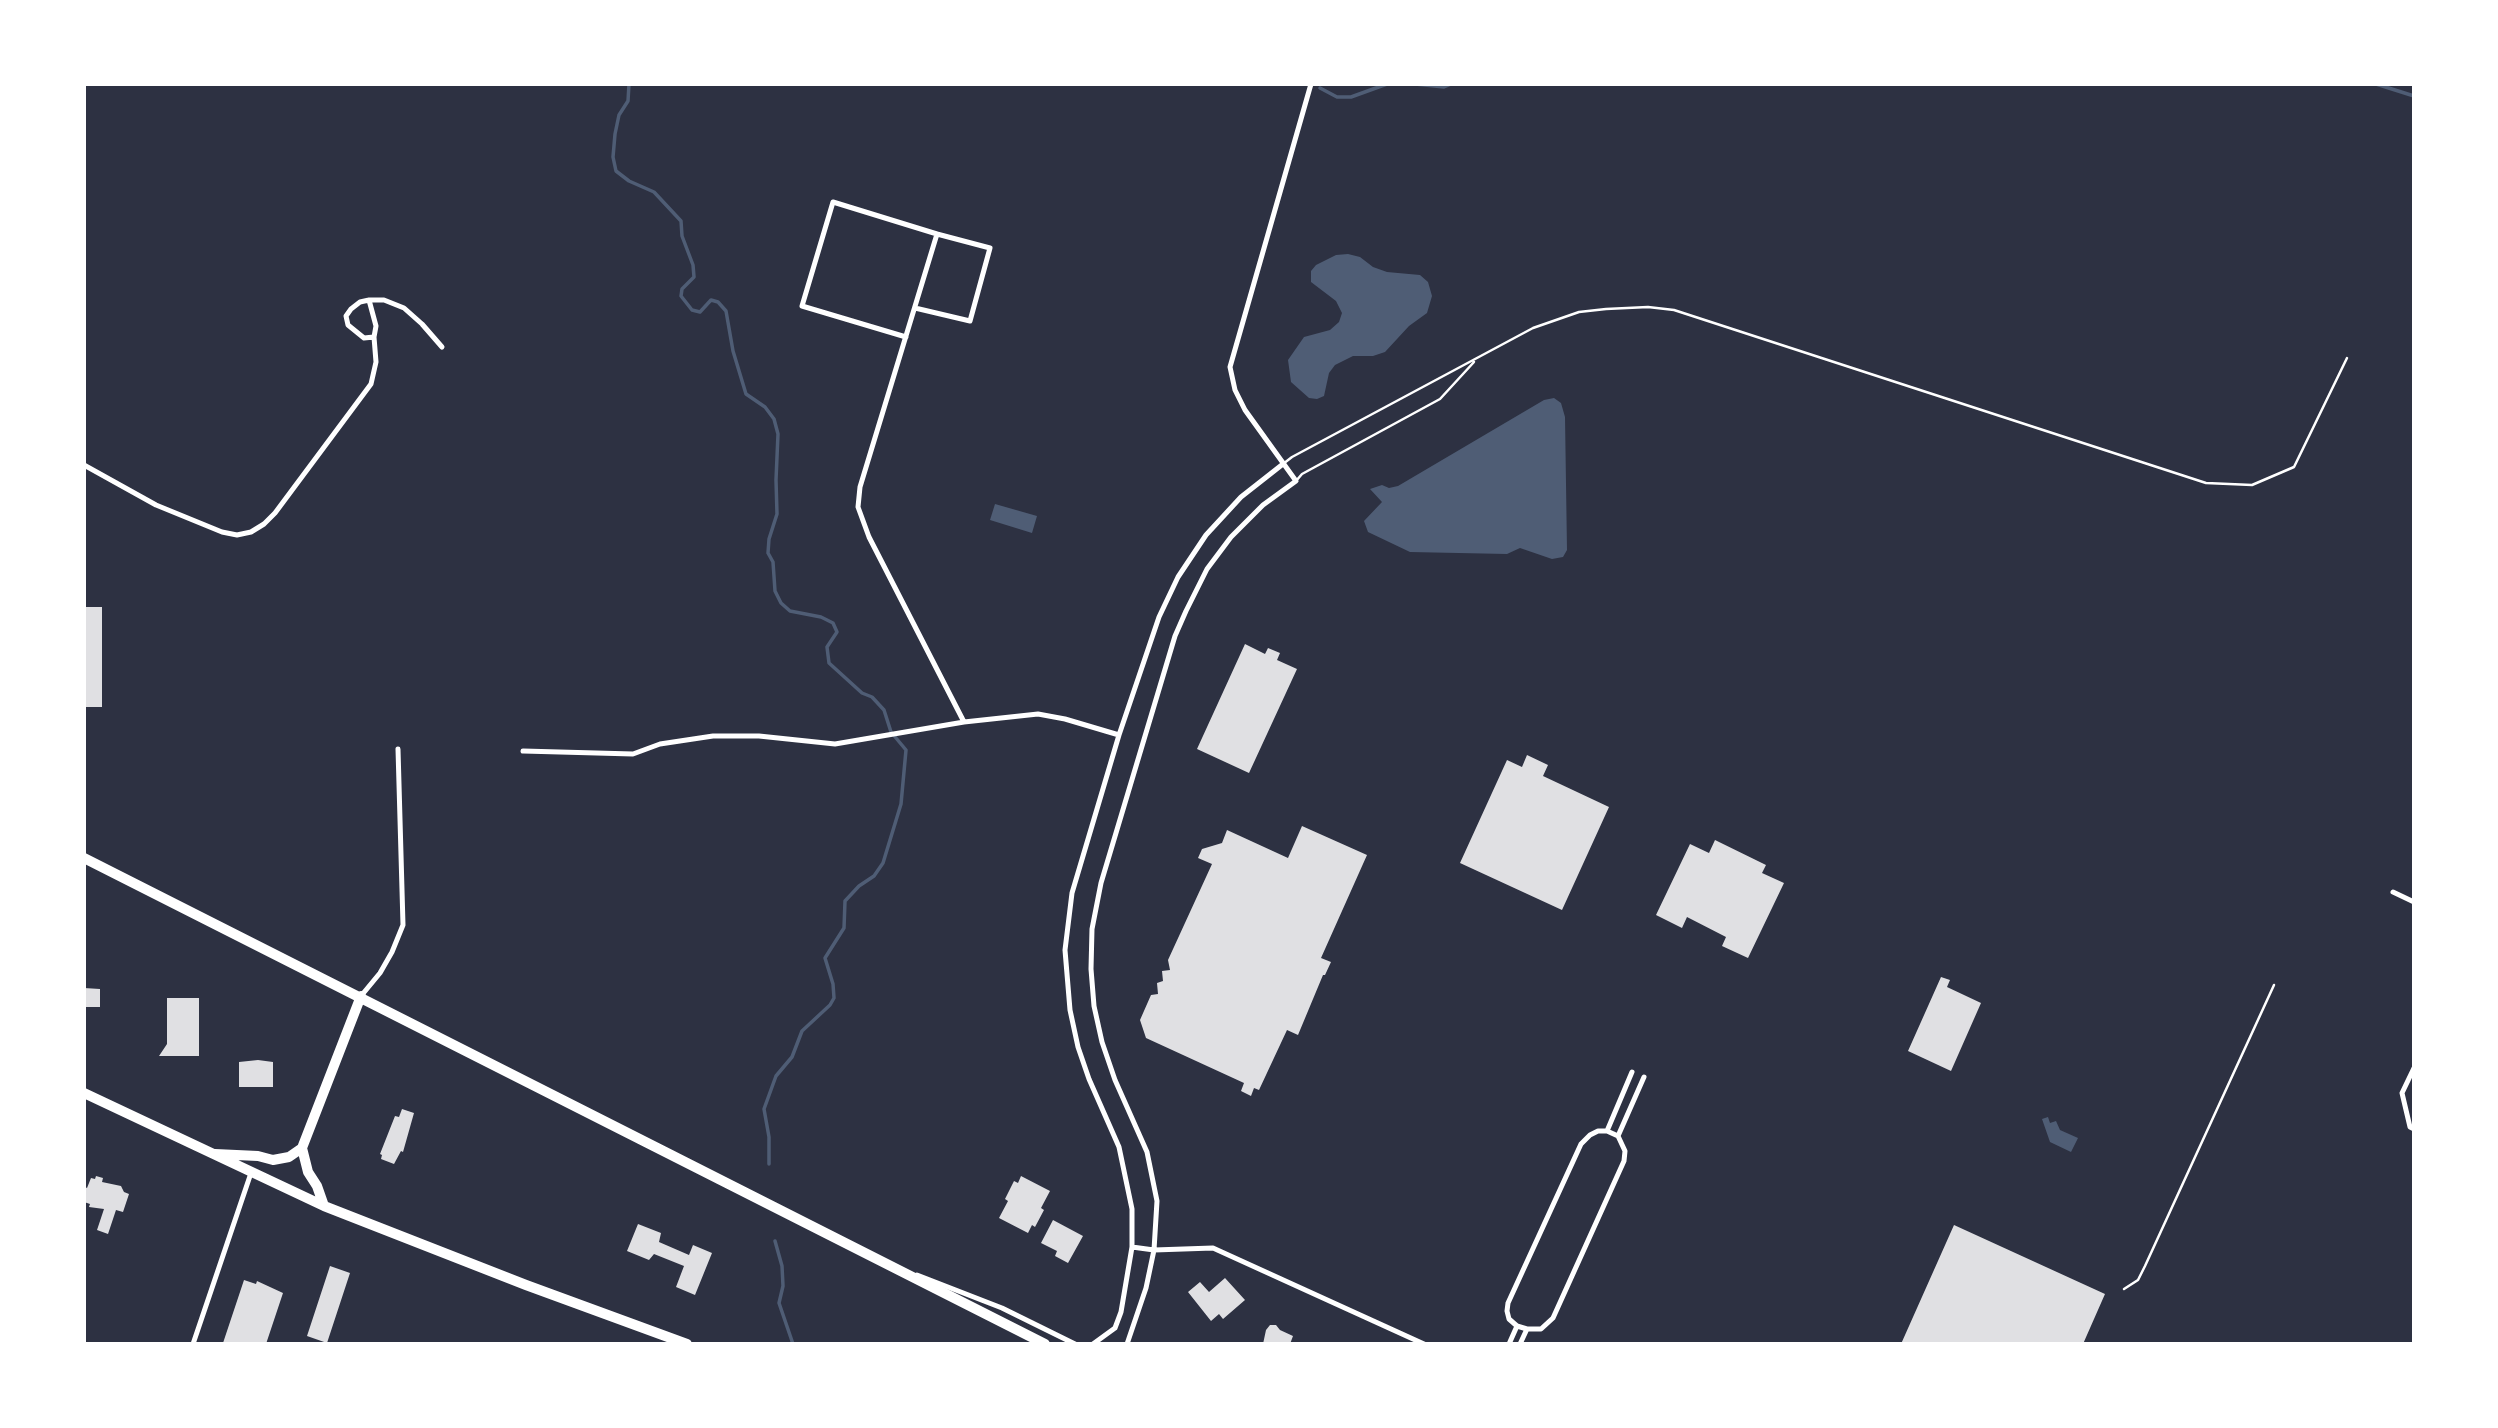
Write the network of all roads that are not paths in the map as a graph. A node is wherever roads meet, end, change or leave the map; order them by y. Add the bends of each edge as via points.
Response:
1 (1311, 84) edge
2 (937, 233) junction
3 (369, 300) junction
4 (915, 308) junction
5 (374, 337) junction
6 (906, 337) junction
7 (442, 347) dead end
8 (2347, 358) dead end
9 (1476, 360) junction
10 (1283, 464) junction
11 (84, 466) edge
12 (1296, 481) junction
13 (964, 722) junction
14 (1119, 735) junction
15 (398, 749) dead end
16 (523, 751) dead end
17 (84, 858) edge
18 (2393, 892) dead end
19 (2414, 902) edge
20 (2274, 985) dead end
21 (361, 996) junction
22 (2414, 1068) edge
23 (1632, 1072) dead end
24 (1644, 1077) dead end
25 (84, 1093) edge
26 (2414, 1129) edge
27 (1607, 1131) junction
28 (1618, 1136) junction
29 (302, 1148) junction
30 (210, 1154) junction
31 (251, 1173) junction
32 (324, 1206) junction
33 (1132, 1247) junction
34 (1154, 1250) junction
35 (886, 1262) junction
36 (2124, 1290) dead end
37 (1517, 1326) junction
38 (1527, 1329) junction
39 (193, 1344) edge
40 (687, 1344) edge
41 (1045, 1344) edge
42 (1074, 1344) edge
43 (1093, 1344) edge
44 (1127, 1344) edge
45 (1424, 1344) edge
46 (1509, 1344) edge
47 (1520, 1344) edge

1 - 10 street via 1230,367 1234,390
2 - 4 street
2 - 4 street via 990,248 970,321
2 - 6 street via 833,202 802,306
3 - 5 street
3 - 5 street via 346,316 348,325 364,338
3 - 7 street via 404,307
4 - 6 street
5 - 11 street via 376,362 370,384 275,513 251,532 222,532 156,505
6 - 13 street via 860,487 858,507
8 - 9 lane via 2294,467 2252,485 2206,483 1674,310 1625,307 1579,312 1533,328
9 - 10 lane
9 - 12 lane via 1440,399
10 - 12 street
10 - 14 street via 1241,497 1206,535 1178,577 1159,617
12 - 34 street via 1231,537 1207,569 1186,611 1101,883 1092,929 1094,1006 1115,1080 1147,1152 1157,1201
13 - 14 street via 1038,714
13 - 16 street via 835,744 713,736 660,744 633,754
14 - 33 street via 1072,893 1065,950 1066,985 1078,1047 1127,1176
15 - 21 street via 403,925 380,973
17 - 21 highway
18 - 19 street
20 - 36 lane via 2146,1266 2138,1280
21 - 29 highway
21 - 35 highway
22 - 26 street via 2402,1093
23 - 27 street
24 - 28 street
25 - 30 highway
27 - 28 street
27 - 37 street via 1590,1135 1581,1144 1508,1303 1509,1319
28 - 38 street via 1625,1160 1553,1318 1541,1329
29 - 30 highway via 273,1160
29 - 32 highway
30 - 31 highway
31 - 32 highway
31 - 39 street
32 - 40 highway
33 - 34 street
33 - 43 street via 1115,1328
34 - 44 street
34 - 45 street via 1213,1248
35 - 41 highway
35 - 42 street via 1002,1308
37 - 38 street
37 - 46 street
38 - 47 street

